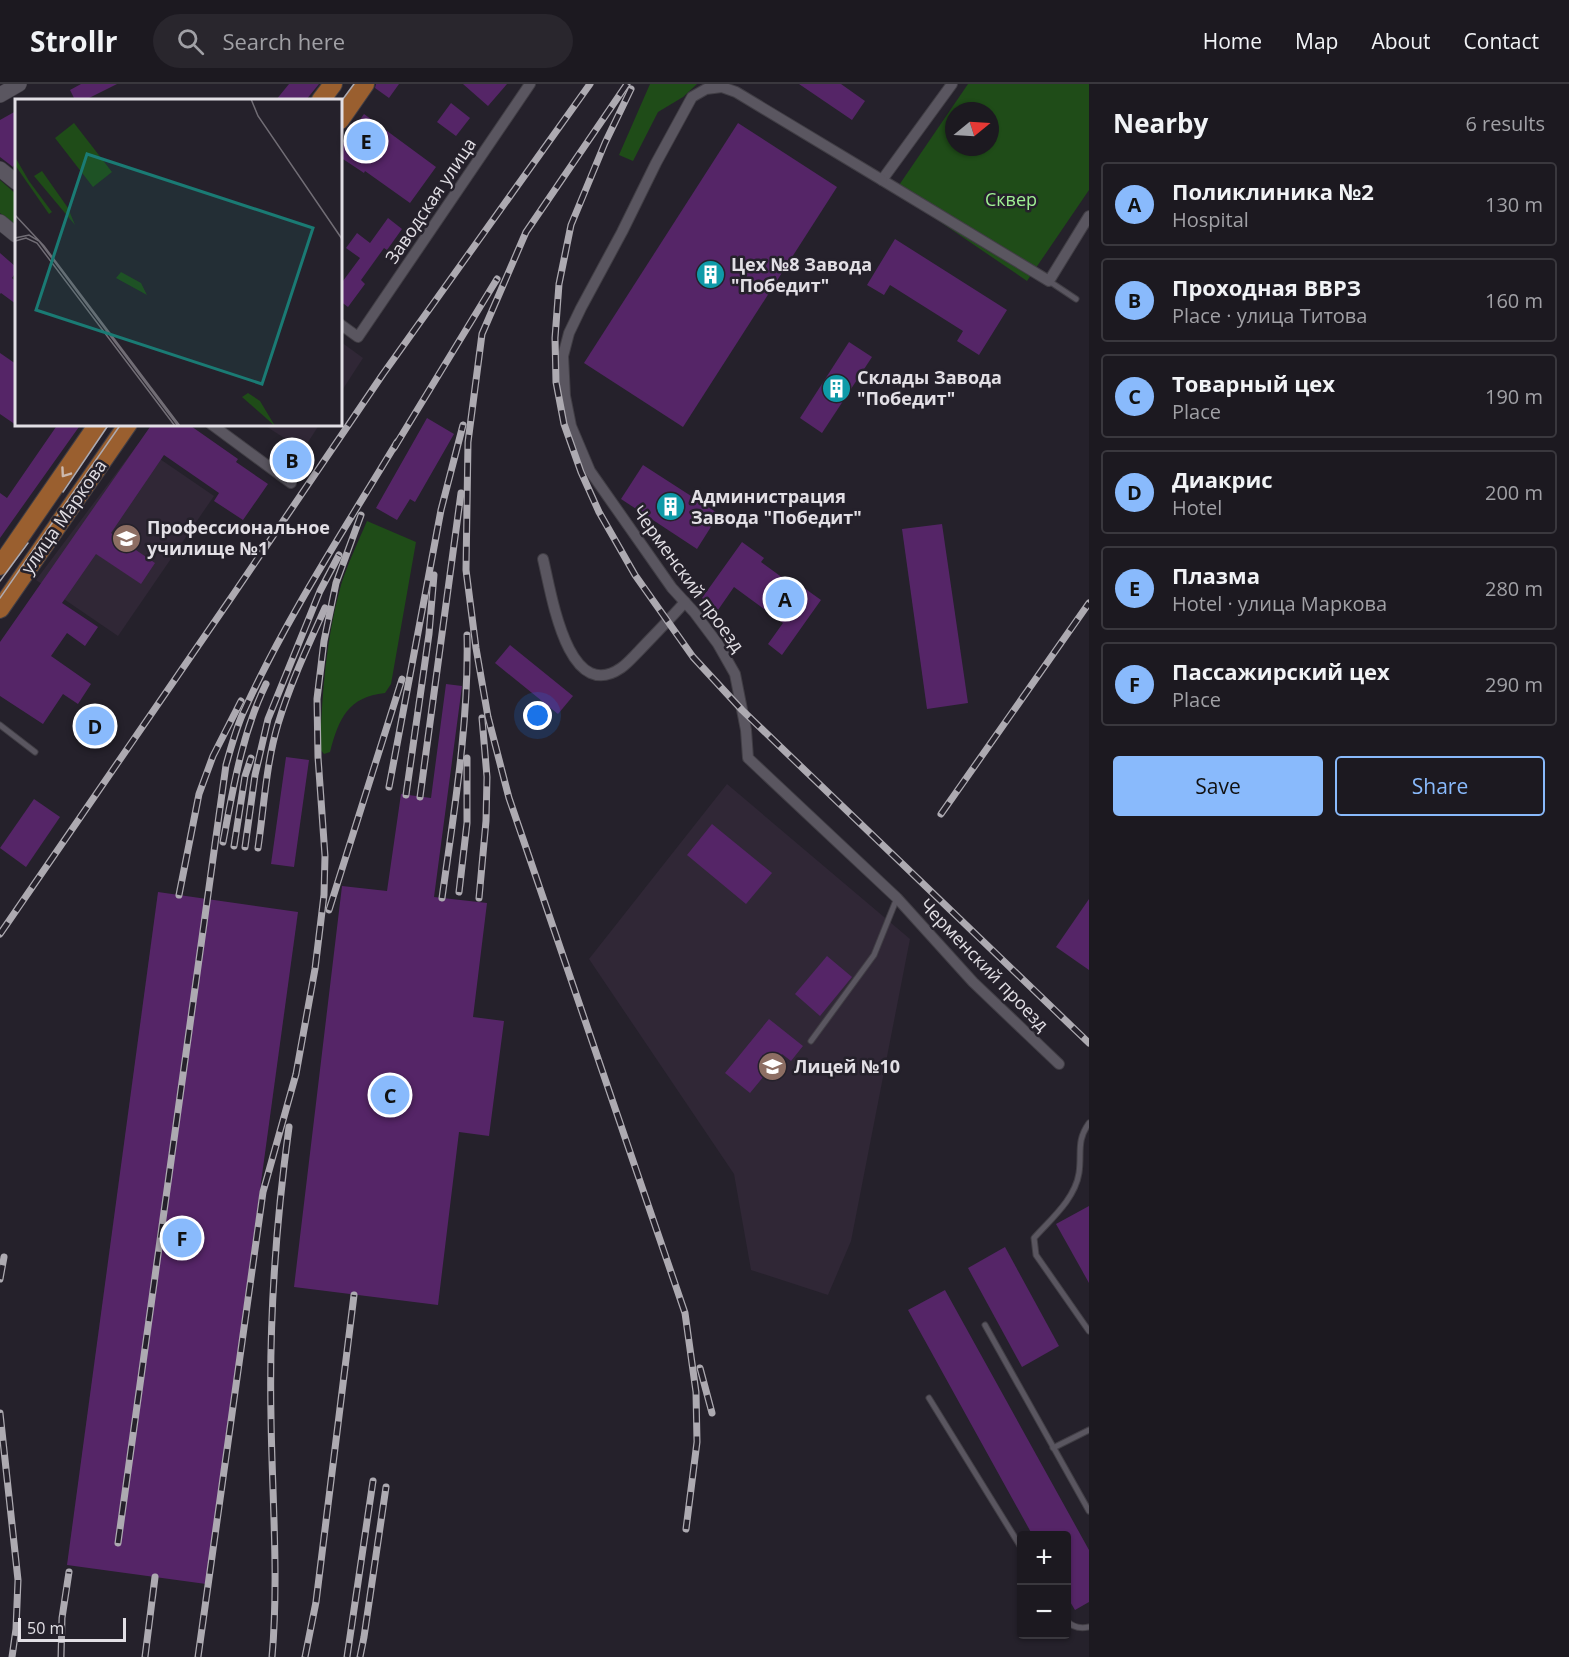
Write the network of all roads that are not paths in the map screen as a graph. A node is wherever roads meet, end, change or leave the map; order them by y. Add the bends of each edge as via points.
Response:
1 (19, 84) edge
2 (333, 84) edge
3 (366, 84) edge
4 (531, 84) edge
5 (952, 84) edge
6 (0, 95) edge
7 (322, 99) edge
8 (342, 117) edge
9 (0, 169) edge
10 (882, 180) junction
11 (15, 181) edge
12 (1089, 216) edge
13 (0, 222) edge
14 (15, 234) edge
15 (1049, 281) junction
16 (1076, 299) dead end
17 (342, 325) edge
18 (97, 426) edge
19 (127, 426) edge
20 (214, 426) edge
21 (291, 483) dead end
22 (543, 559) dead end
23 (0, 566) edge
24 (685, 602) junction
25 (0, 609) edge
26 (0, 725) edge
27 (35, 753) dead end
28 (897, 898) junction
29 (812, 1041) dead end
30 (1059, 1064) dead end
31 (1089, 1123) edge
32 (985, 1325) dead end
33 (1089, 1331) edge
34 (929, 1398) dead end
35 (1089, 1430) edge
36 (1053, 1448) junction
37 (1089, 1511) edge
38 (1017, 1541) edge
39 (1071, 1625) edge
40 (1089, 1627) edge

1 - 6 street
2 - 7 main road
3 - 8 main road
4 - 17 street, Заводская улица via 358,337
5 - 10 street
9 - 11 street
10 - 15 street, Черменский проезд
10 - 24 street, Черменский проезд via 736,92 722,87 706,89 692,97 569,333 563,356 565,396 571,426 590,471
12 - 15 street
13 - 14 street
15 - 16 lane
18 -> 23 main road, улица Маркова
19 - 25 main road, улица Маркова
20 - 21 street
22 - 24 street via 575,662 600,676 621,668
24 - 28 street, Черменский проезд via 718,644 735,674 748,758
26 - 27 lane
28 - 29 lane via 874,955
28 - 30 street, Черменский проезд via 973,982
31 - 33 lane via 1080,1139 1079,1173 1073,1191 1034,1238 1036,1255
32 - 36 lane
34 - 38 lane
35 - 36 lane
36 - 37 lane
39 - 40 lane

